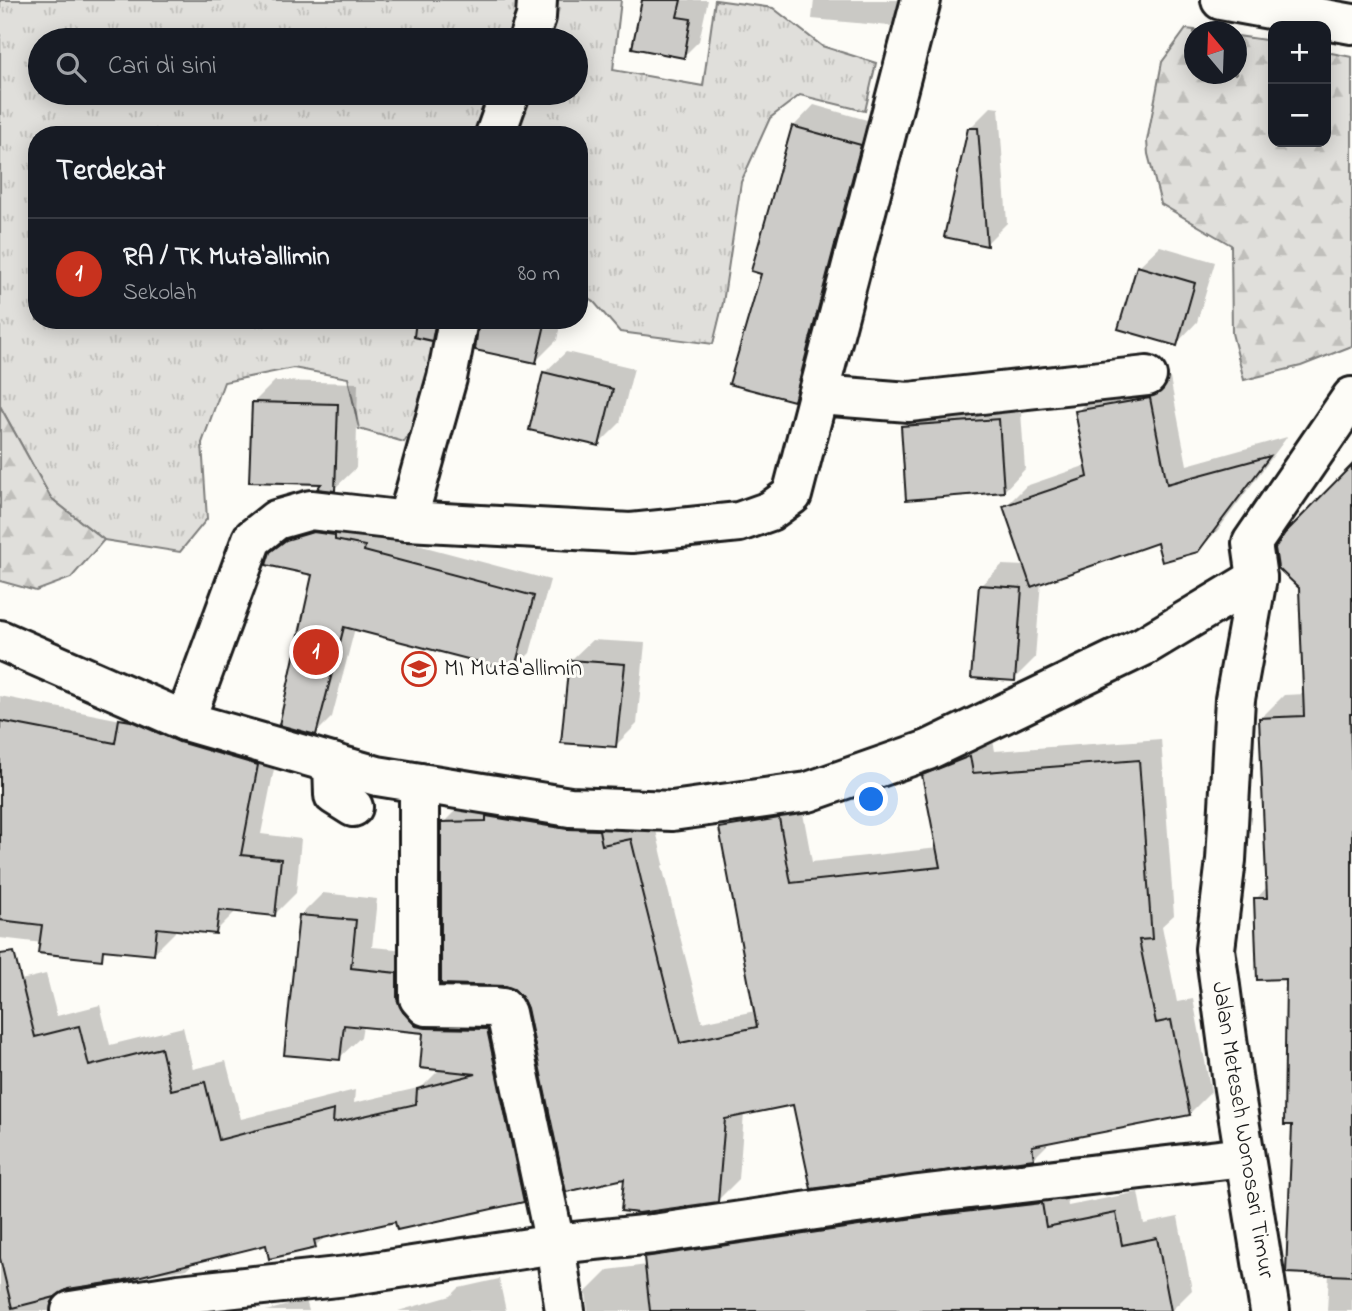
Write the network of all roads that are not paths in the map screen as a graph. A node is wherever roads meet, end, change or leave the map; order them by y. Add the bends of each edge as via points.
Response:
1 (537, 0) edge
2 (921, 0) edge
3 (1222, 0) edge
4 (1352, 24) edge
5 (532, 28) edge
6 (506, 105) edge
7 (498, 126) edge
8 (456, 329) edge
9 (1147, 376) dead end
10 (820, 395) junction
11 (1352, 397) edge
12 (407, 521) junction
13 (1257, 578) junction
14 (0, 640) edge
15 (184, 721) junction
16 (333, 763) junction
17 (419, 783) junction
18 (353, 807) dead end
19 (1244, 1157) junction
20 (555, 1244) junction
21 (71, 1311) edge
22 (565, 1311) edge
23 (1270, 1311) edge

1 - 5 street
2 - 10 street
3 - 4 street
6 - 7 street
8 - 12 street
9 - 10 street via 909,401
10 - 12 street via 792,495 770,511 739,522 631,533
11 - 13 street, Jalan Meteseh Wonosari Timur via 1252,543
12 - 15 street via 311,510 276,520 252,539
13 - 17 street via 1144,646 928,750 808,792 672,811 570,807
13 - 19 street, Jalan Meteseh Wonosari Timur via 1235,699 1226,860 1215,949
14 - 15 street
15 - 16 street
16 - 17 street
16 - 18 street via 334,795
17 - 20 street via 419,998 426,1006 495,1007 506,1013
19 - 20 street
19 - 23 street, Jalan Meteseh Wonosari Timur
20 - 21 street
20 - 22 street

